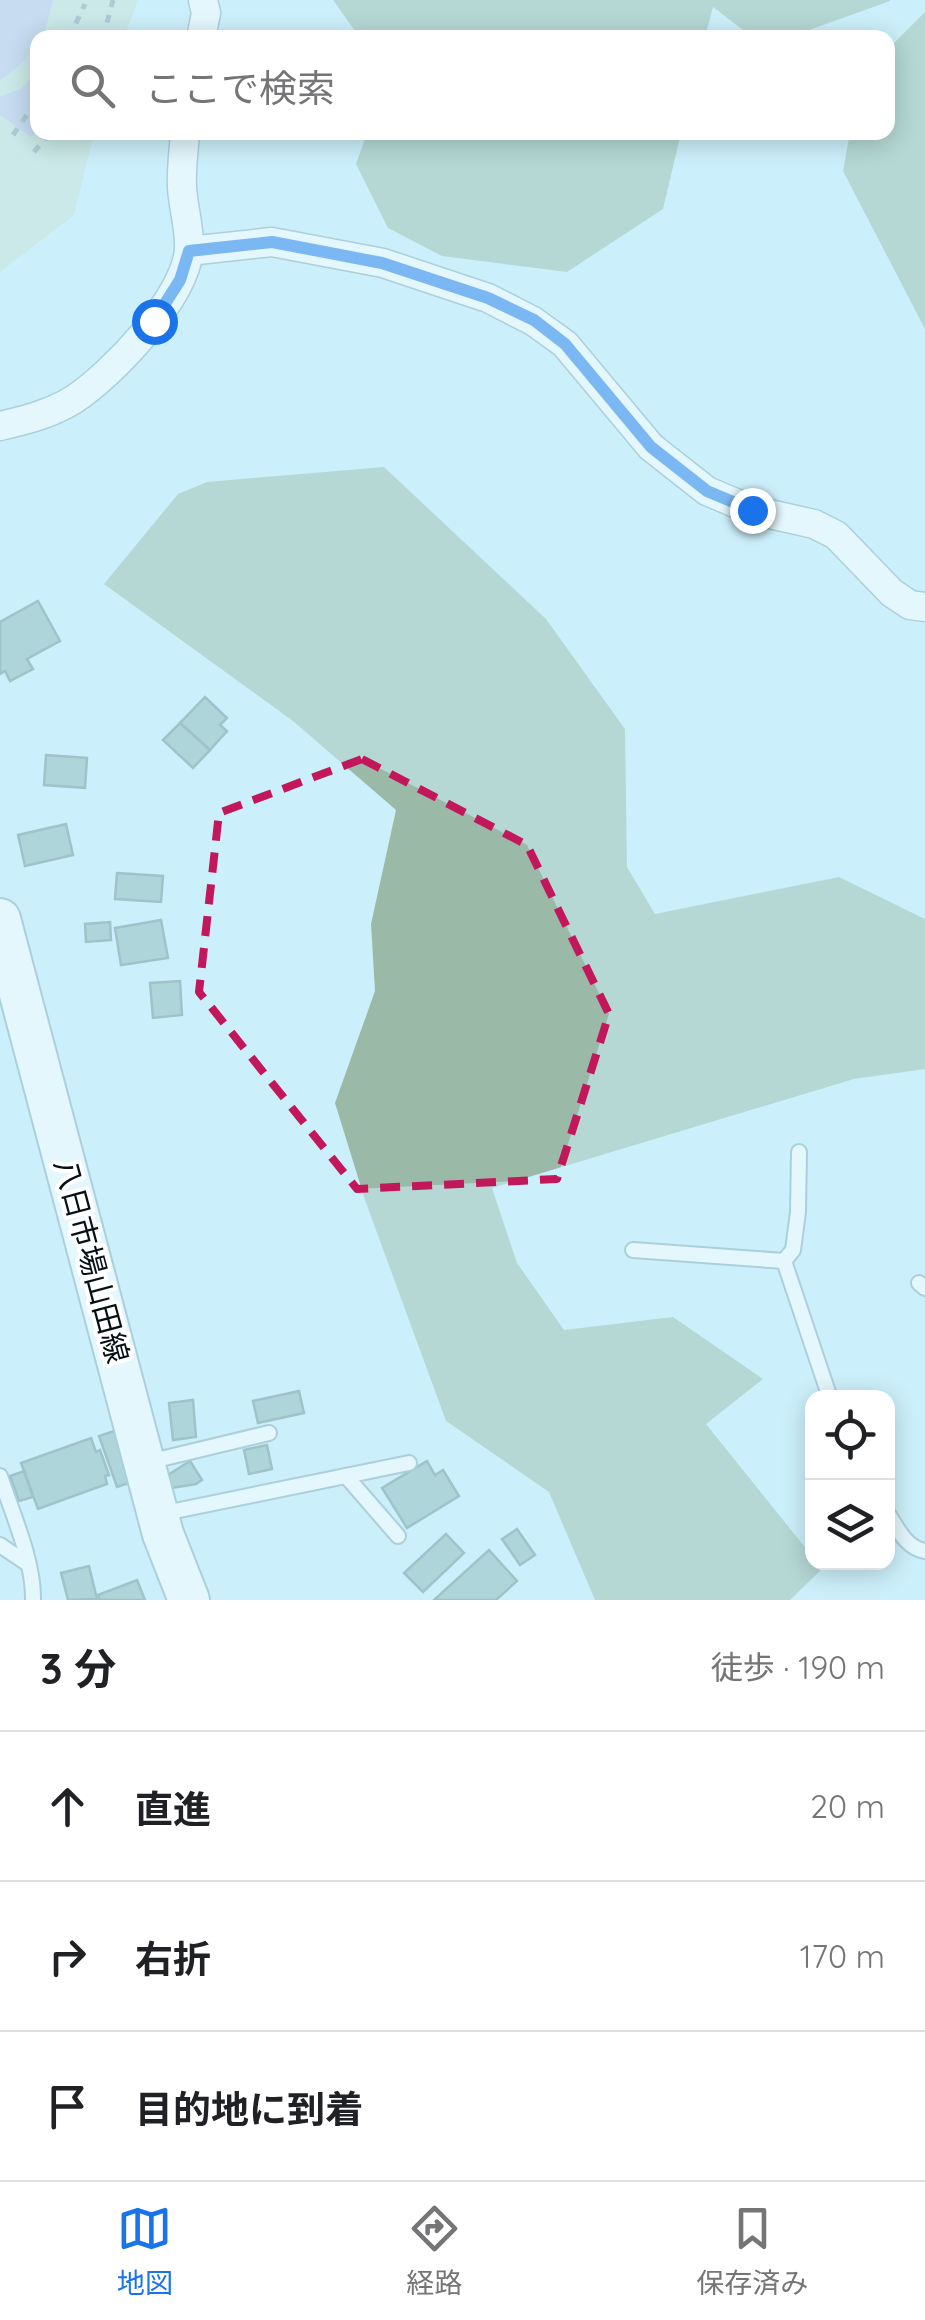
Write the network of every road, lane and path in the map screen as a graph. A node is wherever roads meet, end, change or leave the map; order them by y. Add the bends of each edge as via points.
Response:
1 (114, 0) edge
2 (203, 0) edge
3 (84, 4) dead end
4 (73, 30) edge
5 (105, 30) edge
6 (203, 30) edge
7 (30, 110) edge
8 (12, 134) dead end
9 (44, 140) edge
10 (185, 140) edge
11 (34, 152) dead end
12 (189, 251) junction
13 (0, 426) edge
14 (925, 607) edge
15 (0, 919) edge
16 (799, 1152) dead end
17 (634, 1250) dead end
18 (784, 1261) junction
19 (827, 1390) edge
20 (269, 1433) dead end
21 (144, 1463) junction
22 (409, 1463) dead end
23 (0, 1476) edge
24 (346, 1476) junction
25 (158, 1514) junction
26 (895, 1525) edge
27 (398, 1536) dead end
28 (0, 1545) edge
29 (925, 1551) edge
30 (28, 1564) junction
31 (33, 1600) edge
32 (189, 1600) edge

1 - 5 path
2 - 6 street
3 - 4 path
7 - 8 path
9 - 11 path
10 - 12 street
12 - 13 street via 180,280 120,363 58,408
12 - 14 street via 272,242 382,263 534,320 565,344 651,447 707,491 836,535 892,593
15 - 21 main road, 八日市場山田線
16 - 18 lane via 793,1250
17 - 18 lane
18 - 19 lane
20 - 21 lane
21 - 25 main road, 八日市場山田線
22 - 24 lane
23 - 30 lane
24 - 25 lane
24 - 27 lane
25 - 32 main road, 八日市場山田線
26 - 29 lane via 906,1542
28 - 30 lane
30 - 31 lane

